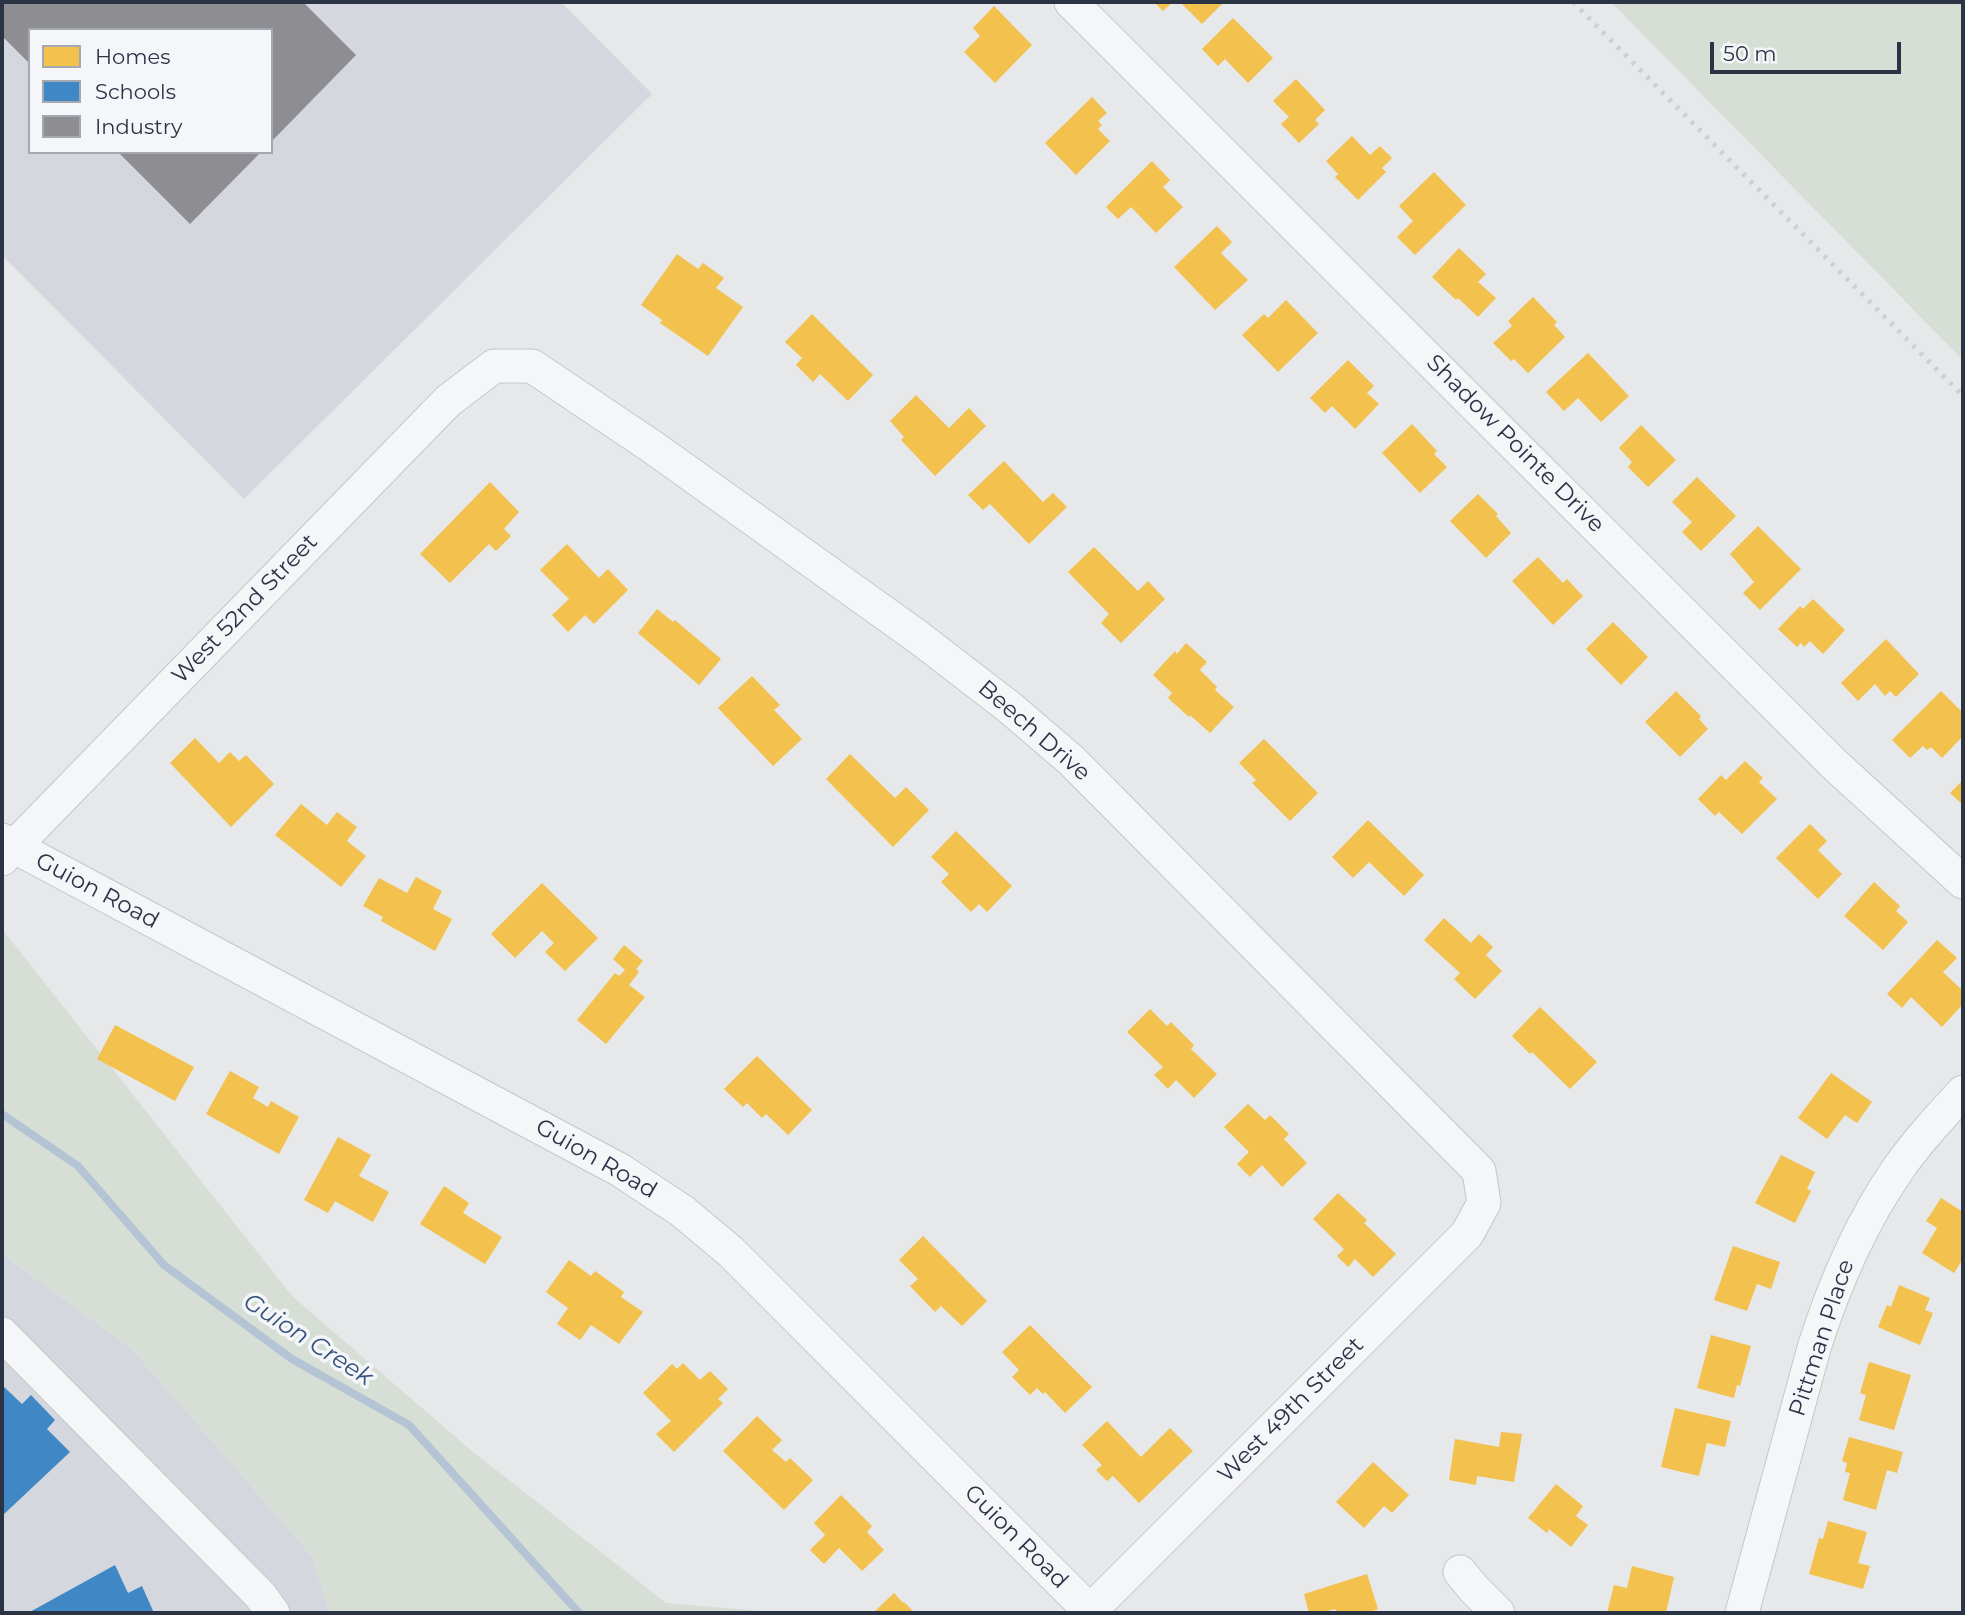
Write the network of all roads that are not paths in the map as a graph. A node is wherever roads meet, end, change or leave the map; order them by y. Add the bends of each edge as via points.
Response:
1 (1071, 2) edge
2 (494, 366) joint
3 (6, 849) edge
4 (1963, 882) edge
5 (1963, 1092) edge
6 (1484, 1203) joint
7 (2, 1334) edge
8 (1460, 1572) dead end
9 (1091, 1612) edge
10 (273, 1613) edge
11 (1498, 1613) edge
12 (1742, 1613) edge

1 - 4 street, Shadow Pointe Drive via 1834,764
2 - 3 street, West 52nd Street via 447,401
2 - 6 street, Beech Drive via 532,366 918,637 1040,732 1479,1171
3 - 9 street, Guion Road via 620,1170 671,1203 730,1252
5 - 12 street, Pittman Place via 1898,1169 1851,1250 1818,1337
6 - 9 street, West 49th Street via 1467,1234
7 - 10 street
8 - 11 street

